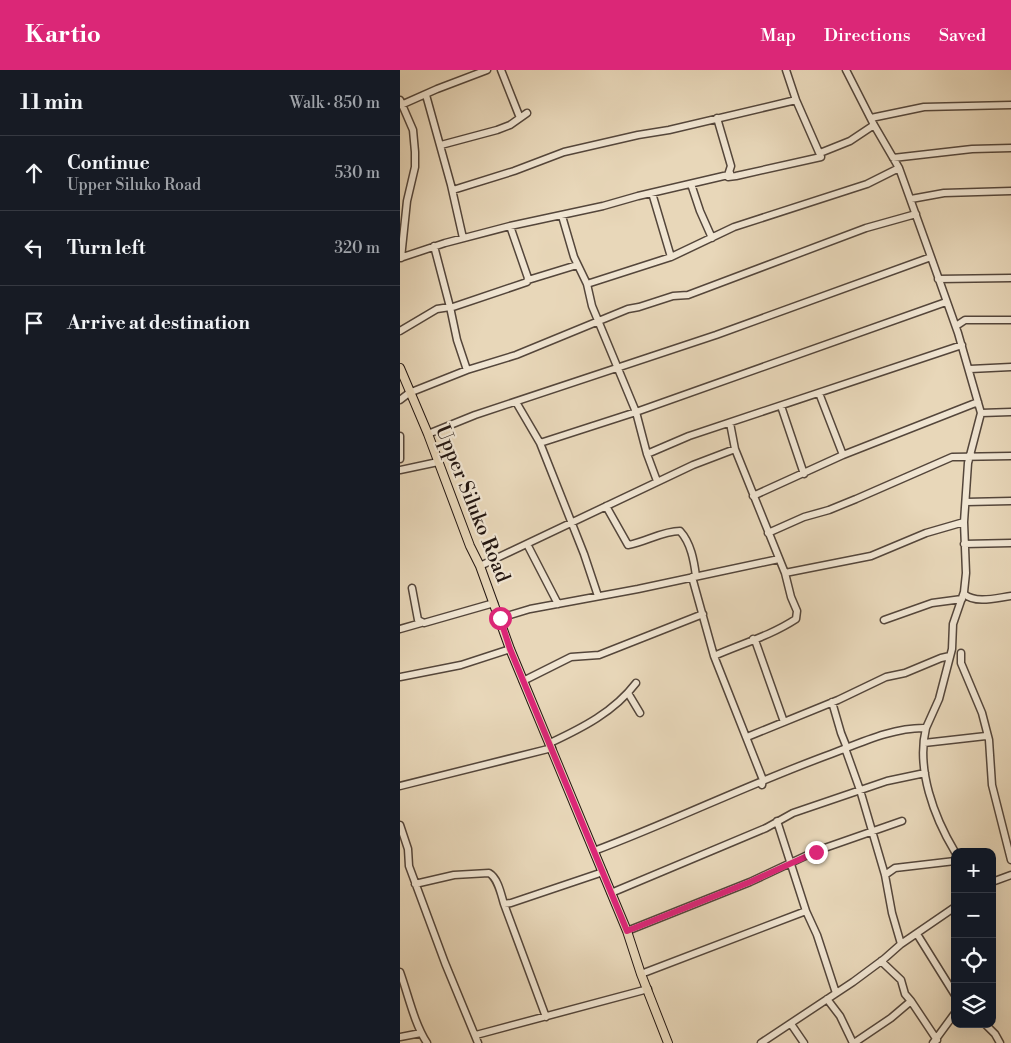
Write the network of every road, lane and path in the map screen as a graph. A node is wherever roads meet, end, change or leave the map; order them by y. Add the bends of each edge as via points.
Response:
1 (487, 70) edge
2 (501, 70) edge
3 (786, 70) edge
4 (846, 70) edge
5 (426, 95) junction
6 (796, 100) junction
7 (401, 103) edge
8 (1011, 105) edge
9 (527, 114) dead end
10 (520, 118) junction
11 (717, 118) junction
12 (872, 121) junction
13 (440, 145) junction
14 (1011, 148) edge
15 (820, 153) junction
16 (893, 158) junction
17 (899, 168) junction
18 (730, 171) junction
19 (691, 184) junction
20 (453, 190) junction
21 (1011, 191) edge
22 (652, 193) junction
23 (911, 199) junction
24 (916, 214) junction
25 (562, 216) junction
26 (510, 226) junction
27 (462, 238) junction
28 (712, 238) junction
29 (434, 246) junction
30 (671, 257) junction
31 (931, 257) junction
32 (401, 258) edge
33 (577, 264) junction
34 (1011, 278) edge
35 (938, 279) junction
36 (528, 280) junction
37 (587, 284) junction
38 (946, 302) junction
39 (450, 307) junction
40 (1011, 320) edge
41 (598, 321) junction
42 (956, 326) junction
43 (400, 331) edge
44 (962, 345) junction
45 (616, 367) junction
46 (1011, 367) edge
47 (400, 368) edge
48 (970, 369) junction
49 (467, 370) junction
50 (409, 393) junction
51 (819, 393) junction
52 (400, 400) edge
53 (516, 402) junction
54 (978, 402) junction
55 (782, 406) junction
56 (636, 412) junction
57 (1011, 412) edge
58 (981, 413) junction
59 (730, 423) junction
60 (428, 434) junction
61 (400, 436) edge
62 (540, 443) junction
63 (735, 449) junction
64 (647, 454) junction
65 (843, 455) junction
66 (969, 456) junction
67 (1011, 456) edge
68 (400, 459) edge
69 (438, 462) junction
70 (400, 470) edge
71 (804, 474) junction
72 (658, 481) junction
73 (753, 496) junction
74 (1011, 501) edge
75 (966, 502) junction
76 (606, 506) junction
77 (571, 521) junction
78 (964, 522) junction
79 (768, 533) junction
80 (1011, 543) edge
81 (527, 544) junction
82 (964, 544) junction
83 (779, 559) junction
84 (480, 566) junction
85 (785, 573) junction
86 (694, 576) junction
87 (412, 588) dead end
88 (598, 596) junction
89 (963, 596) junction
90 (1011, 596) edge
91 (494, 603) junction
92 (558, 604) junction
93 (703, 614) junction
94 (500, 618) junction
95 (884, 620) dead end
96 (421, 623) junction
97 (400, 629) edge
98 (753, 640) junction
99 (510, 649) junction
100 (961, 653) dead end
101 (714, 656) junction
102 (950, 656) junction
103 (400, 677) edge
104 (523, 680) junction
105 (636, 683) dead end
106 (832, 702) junction
107 (784, 722) junction
108 (926, 728) junction
109 (986, 736) dead end
110 (747, 737) junction
111 (924, 743) junction
112 (551, 746) junction
113 (846, 748) junction
114 (925, 773) junction
115 (762, 783) junction
116 (400, 786) edge
117 (860, 790) junction
118 (902, 820) dead end
119 (777, 821) junction
120 (400, 825) edge
121 (872, 830) junction
122 (953, 848) edge
123 (594, 851) junction
124 (1011, 860) edge
125 (951, 862) edge
126 (791, 864) junction
127 (603, 872) junction
128 (885, 875) junction
129 (1011, 875) edge
130 (996, 881) edge
131 (416, 884) junction
132 (611, 893) junction
133 (504, 904) junction
134 (806, 910) junction
135 (951, 910) edge
136 (627, 931) junction
137 (917, 934) junction
138 (901, 944) junction
139 (881, 961) junction
140 (400, 972) edge
141 (641, 974) junction
142 (402, 980) edge
143 (648, 989) junction
144 (951, 989) edge
145 (836, 993) junction
146 (827, 999) junction
147 (911, 1001) junction
148 (546, 1017) junction
149 (951, 1019) edge
150 (791, 1024) junction
151 (989, 1028) edge
152 (421, 1034) junction
153 (476, 1035) junction
154 (400, 1037) edge
155 (935, 1041) edge
156 (427, 1043) edge
157 (478, 1043) edge
158 (668, 1043) edge
159 (761, 1043) edge
160 (804, 1043) edge
161 (853, 1043) edge
162 (1000, 1043) edge

1 - 5 street
2 - 10 street
3 - 6 street
4 - 12 street
5 - 7 street
5 - 13 street
6 - 11 street
6 - 15 street
7 - 32 street via 413,130 415,152
8 - 12 street via 924,107
9 - 10 street
10 - 13 street via 497,130
11 - 18 street
11 - 20 street via 564,152
12 - 15 street via 850,141
12 - 16 street
13 - 20 street
14 - 16 street
15 - 18 street via 822,157 798,164 728,177
16 - 17 street
17 - 23 street
17 - 28 street via 867,184 734,227
18 - 19 street via 728,175
19 - 22 street
19 - 28 street
20 - 27 street
21 - 23 street via 944,193
22 - 25 street
22 - 30 street
23 - 24 street
24 - 31 street
24 - 41 street via 866,228 688,294 628,309
25 - 26 street
25 - 33 street
26 - 27 street
26 - 36 street
27 - 29 street
28 - 30 street
29 - 32 street
29 - 39 street
30 - 37 street
31 - 35 street
31 - 45 street
33 - 36 street
33 - 37 street
34 - 35 street
35 - 38 street
36 - 39 street
37 - 41 street
38 - 42 street
38 - 56 street
39 - 43 street via 437,309
39 - 49 street
40 - 42 street via 965,320
41 - 45 street
41 - 49 street via 516,356
42 - 44 street
44 - 48 street
44 - 51 street
45 - 53 street
45 - 56 street
46 - 48 street
47 - 50 main road, Upper Siluko Road
48 - 54 street
49 - 50 street
50 - 52 street
50 - 60 main road, Upper Siluko Road
51 - 55 street
51 - 65 street
53 - 60 street
53 - 62 street
54 - 58 street
54 - 65 street
55 - 59 street
55 - 71 street
56 - 62 street
56 - 64 street
57 - 58 street
58 - 66 street
59 - 63 street
59 - 64 street
60 - 69 main road, Upper Siluko Road
61 - 68 street
62 - 77 street
63 - 72 street
63 - 73 street
64 - 72 street
65 - 71 street
66 - 67 street
66 - 75 street
66 - 79 street via 948,458
69 - 70 street
69 - 84 main road, Upper Siluko Road
71 - 73 street
72 - 76 street
73 - 79 street
74 - 75 street
75 - 78 street
76 - 77 street
76 - 86 street via 628,545 669,531 680,531 694,561
77 - 81 street
77 - 88 street
78 - 82 street
78 - 85 street via 926,533 870,556
79 - 83 street
80 - 82 street
81 - 84 street
81 - 92 street
82 - 89 street via 966,573
83 - 85 street
83 - 86 street
84 - 91 main road, Upper Siluko Road
85 - 98 street via 797,611 796,619
86 - 88 street
86 - 93 street
87 - 96 street
88 - 92 street
89 - 90 street via 975,599
89 - 95 street
89 - 102 street via 953,624
91 - 94 main road, Upper Siluko Road
91 - 96 street
92 - 94 street
93 - 101 street
93 - 104 street via 599,655 571,657
94 - 99 main road, Upper Siluko Road
96 - 97 street
98 - 101 street
98 - 107 street
99 - 103 street via 461,665
99 - 104 main road, Upper Siluko Road
100 - 124 street via 961,663 988,734 992,785
101 - 110 street
102 - 106 street via 886,677
102 - 108 street via 939,699
104 - 112 main road, Upper Siluko Road
105 - 112 street via 629,695 598,718
106 - 107 street
106 - 113 street
107 - 110 street
108 - 111 street
108 - 113 street via 886,734
109 - 111 street
110 - 115 street
111 - 114 street
112 - 116 street
112 - 123 main road, Upper Siluko Road
113 - 115 street
113 - 117 street
114 - 117 street
114 - 122 street via 937,816
115 - 123 street
117 - 119 street
117 - 121 street
118 - 121 street
119 - 126 street
119 - 132 street
120 - 131 street
121 - 126 street
121 - 128 street
123 - 127 main road, Upper Siluko Road
125 - 128 street via 895,868
126 - 134 street
126 - 136 street
127 - 132 main road, Upper Siluko Road
127 - 133 street
128 - 138 street
129 - 130 street
131 - 133 street via 454,875 489,873 496,880
131 - 153 street
132 - 136 main road, Upper Siluko Road
133 - 148 street
134 - 141 street
134 - 145 street
135 - 137 street
136 - 141 main road, Upper Siluko Road
137 - 138 street
137 - 144 street
138 - 139 street
139 - 145 street
139 - 147 street via 900,980 904,994
140 - 142 street
141 - 143 main road, Upper Siluko Road
142 - 152 street
143 - 148 street
143 - 158 main road, Upper Siluko Road
145 - 146 street
146 - 150 street
146 - 161 street via 840,1016
147 - 155 street
147 - 161 street
148 - 153 street
149 - 155 street
150 - 159 street
150 - 160 street
151 - 162 street
152 - 154 street
152 - 156 street
153 - 157 street

